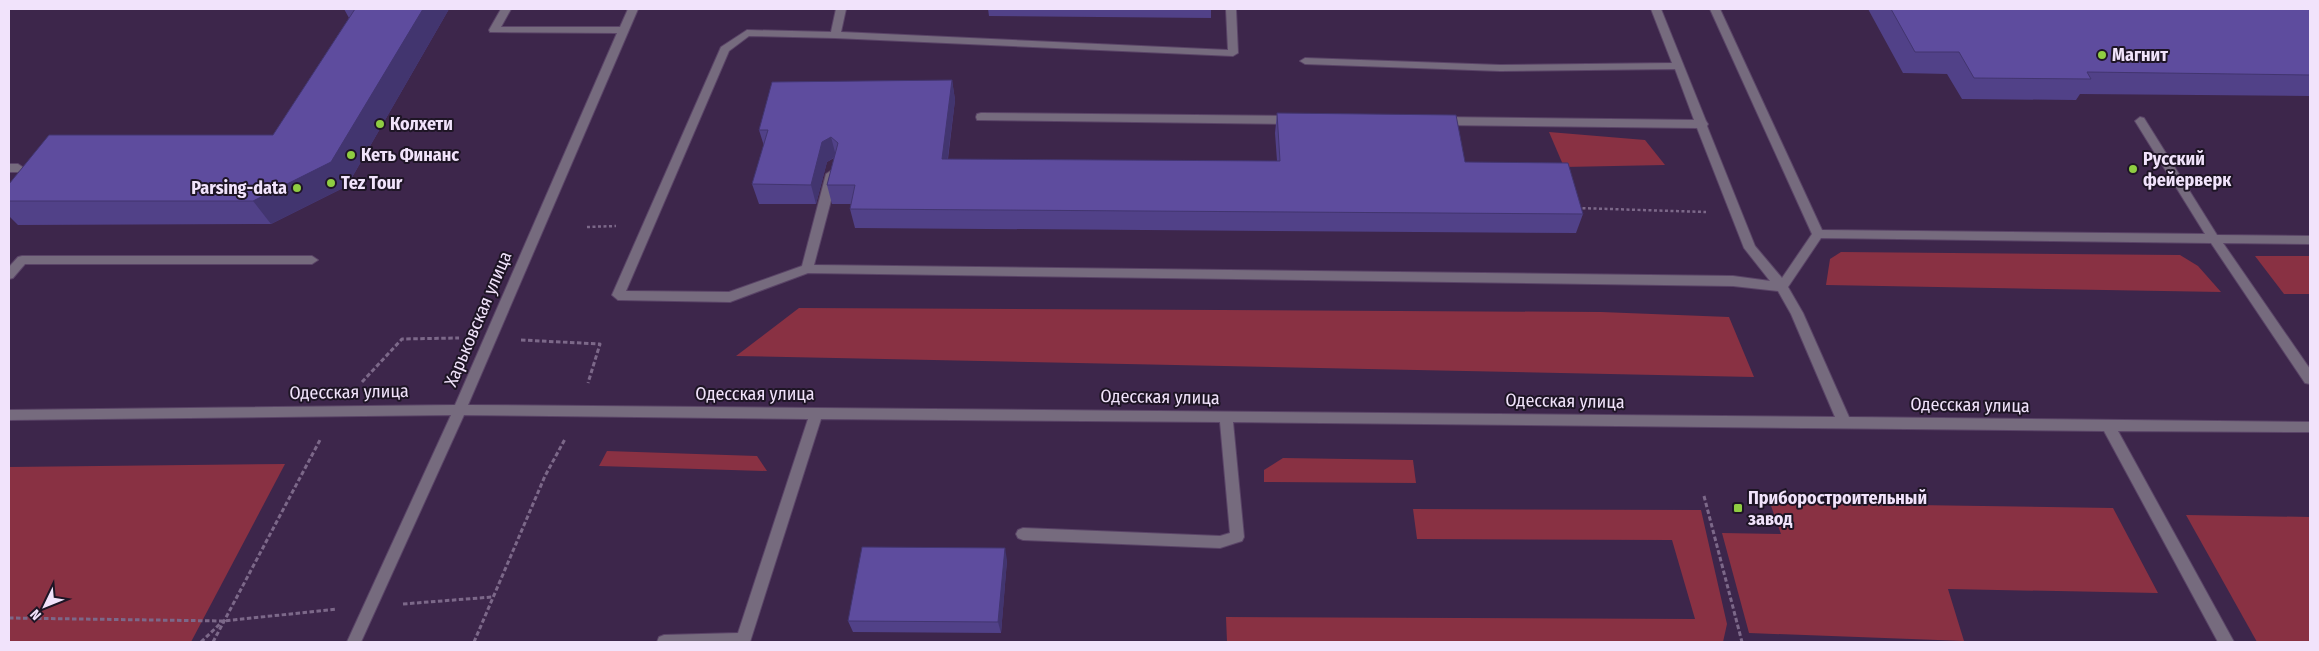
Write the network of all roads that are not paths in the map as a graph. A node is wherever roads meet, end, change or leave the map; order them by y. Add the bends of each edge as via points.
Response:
1 (506, 9) edge
2 (633, 9) edge
3 (841, 9) edge
4 (1231, 9) edge
5 (1656, 9) edge
6 (1715, 9) edge
7 (624, 30) junction
8 (834, 35) junction
9 (1305, 61) dead end
10 (1679, 66) junction
11 (981, 117) dead end
12 (1309, 120) edge
13 (1428, 121) edge
14 (2140, 121) dead end
15 (1703, 124) junction
16 (835, 162) edge
17 (1818, 234) junction
18 (2214, 239) junction
19 (2310, 240) edge
20 (312, 260) dead end
21 (807, 269) junction
22 (9, 275) edge
23 (1782, 287) junction
24 (2310, 379) edge
25 (460, 410) junction
26 (816, 413) junction
27 (9, 415) edge
28 (1226, 416) junction
29 (1844, 422) junction
30 (2108, 425) junction
31 (2310, 427) edge
32 (1023, 534) dead end
33 (354, 642) edge
34 (664, 642) edge
35 (2226, 642) edge

1 - 7 street via 494,30
2 - 7 street, Харьковская улица
3 - 8 street
4 - 8 street via 1234,53
5 - 10 street
6 - 17 street
7 - 25 street, Харьковская улица
8 - 21 street via 747,33 725,49 618,295 730,297
9 - 10 street via 1500,68
10 - 15 street
11 - 12 street
13 - 15 street
14 - 18 street
15 - 23 street via 1750,248
16 - 21 street
17 - 18 street
17 - 23 street
18 - 19 street
18 - 24 street
20 - 22 street via 22,260
21 - 23 street via 1733,281
23 - 29 street
25 - 26 street, Одесская улица
25 - 27 street, Одесская улица
25 - 33 street, Харьковская улица
26 - 28 street, Одесская улица
26 - 34 street via 743,640
28 - 29 street, Одесская улица
28 - 32 street via 1237,536 1220,542
29 - 30 street, Одесская улица
30 - 31 street, Одесская улица
30 - 35 street

